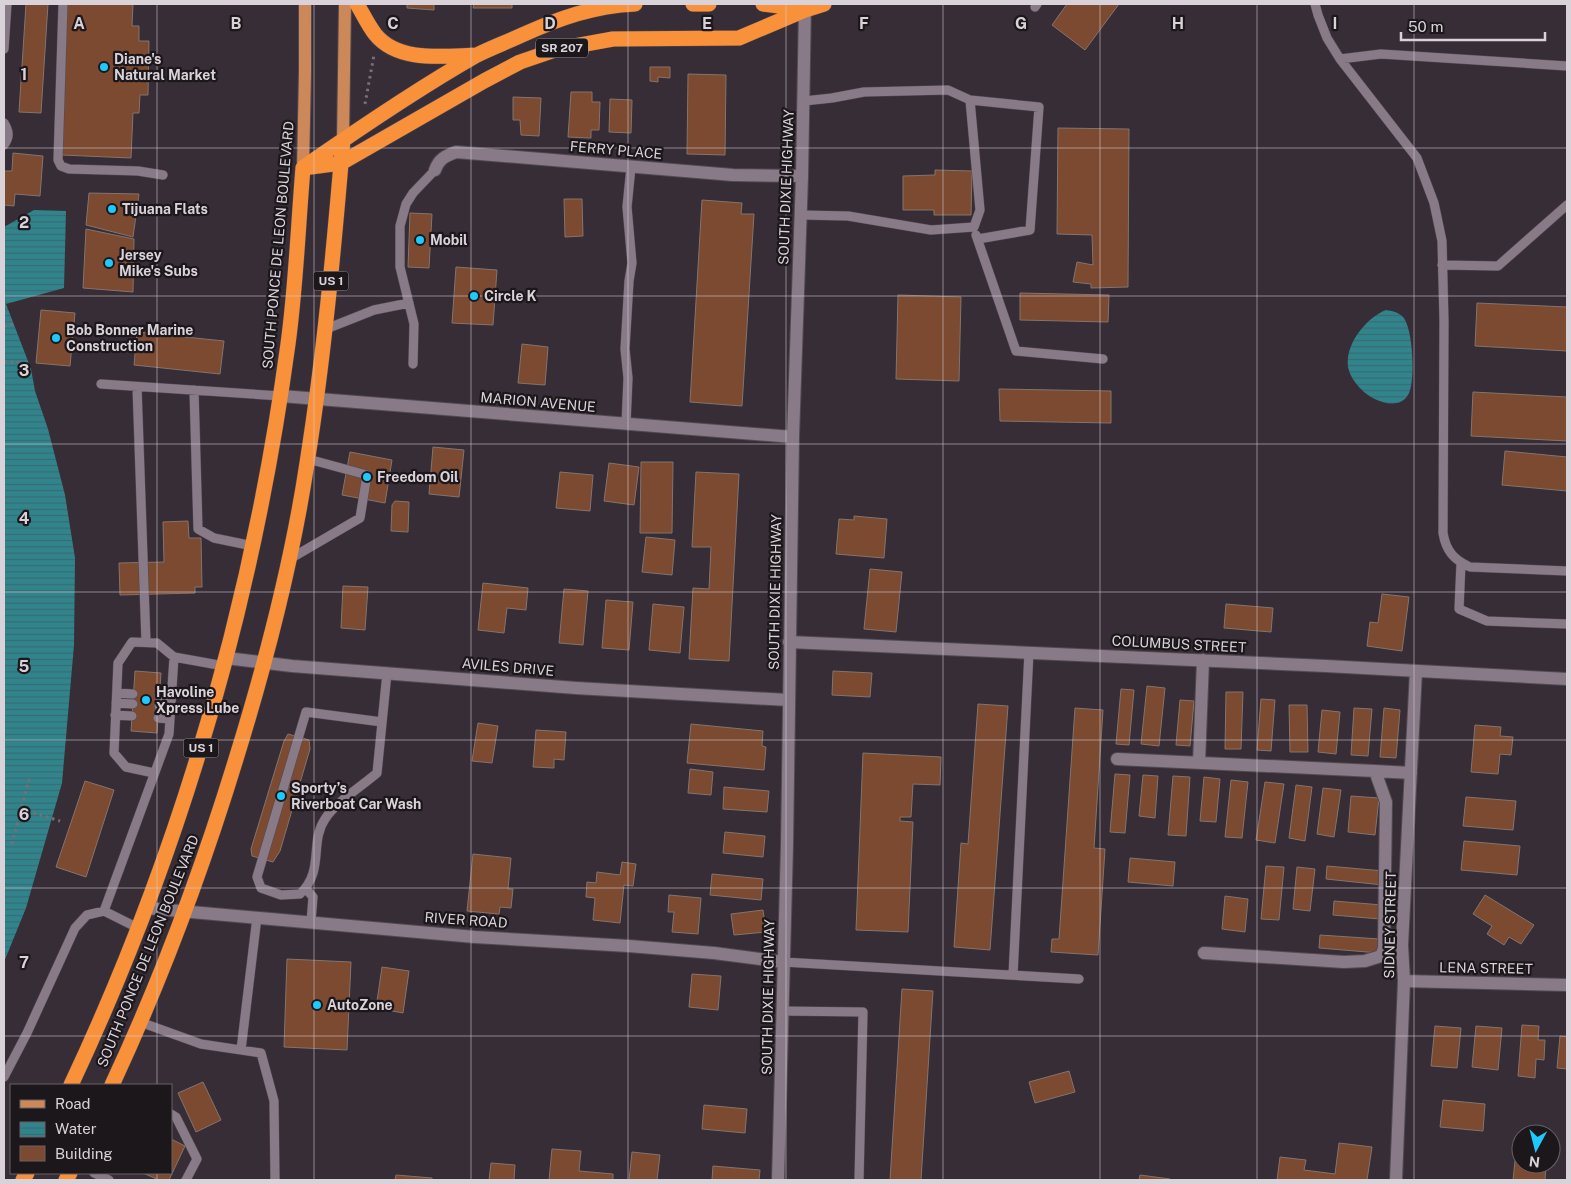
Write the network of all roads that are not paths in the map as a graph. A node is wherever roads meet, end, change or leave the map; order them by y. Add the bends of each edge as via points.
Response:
1 (6, 4) edge
2 (63, 4) edge
3 (305, 4) edge
4 (344, 4) edge
5 (357, 4) edge
6 (635, 4) edge
7 (693, 4) edge
8 (709, 4) edge
9 (762, 4) edge
10 (824, 4) edge
11 (1315, 4) edge
12 (805, 7) edge
13 (4, 49) edge
14 (478, 55) junction
15 (1340, 59) junction
16 (1567, 66) edge
17 (970, 100) junction
18 (804, 101) junction
19 (4, 123) edge
20 (343, 140) junction
21 (4, 146) edge
22 (341, 162) junction
23 (631, 167) junction
24 (302, 168) junction
25 (435, 170) joint
26 (163, 175) dead end
27 (802, 176) junction
28 (1567, 205) edge
29 (801, 215) junction
30 (974, 227) junction
31 (978, 239) junction
32 (1442, 266) junction
33 (409, 303) junction
34 (326, 329) junction
35 (1103, 359) dead end
36 (413, 364) dead end
37 (101, 384) dead end
38 (137, 387) junction
39 (194, 390) junction
40 (281, 396) junction
41 (317, 399) junction
42 (626, 424) junction
43 (793, 437) junction
44 (308, 459) junction
45 (253, 546) junction
46 (288, 560) junction
47 (1461, 563) junction
48 (1567, 571) edge
49 (1567, 624) edge
50 (146, 642) junction
51 (789, 642) junction
52 (1029, 652) junction
53 (174, 657) junction
54 (1203, 660) junction
55 (225, 662) junction
56 (264, 663) junction
57 (1416, 671) junction
58 (387, 673) junction
59 (1567, 679) edge
60 (117, 693) junction
61 (133, 694) dead end
62 (160, 696) dead end
63 (172, 696) junction
64 (788, 700) junction
65 (116, 703) junction
66 (132, 704) dead end
67 (159, 706) dead end
68 (171, 707) junction
69 (116, 716) junction
70 (132, 716) dead end
71 (158, 718) dead end
72 (170, 719) junction
73 (382, 722) junction
74 (1117, 759) dead end
75 (1199, 763) junction
76 (1375, 771) junction
77 (154, 773) junction
78 (1411, 773) junction
79 (306, 889) junction
80 (146, 908) junction
81 (104, 911) junction
82 (184, 911) junction
83 (256, 917) junction
84 (311, 922) junction
85 (138, 928) junction
86 (1204, 953) dead end
87 (783, 962) junction
88 (1013, 975) junction
89 (1079, 979) dead end
90 (1404, 982) junction
91 (1567, 985) edge
92 (782, 1011) junction
93 (140, 1022) junction
94 (241, 1050) junction
95 (4, 1077) edge
96 (71, 1084) edge
97 (112, 1084) edge
98 (172, 1115) edge
99 (96, 1174) edge
100 (109, 1180) edge
101 (186, 1180) edge
102 (275, 1180) edge
103 (778, 1180) edge
104 (859, 1180) edge
105 (1396, 1180) edge

1 - 13 lane
2 - 26 lane via 58,160 61,166
3 - 24 main road, SOUTH PONCE DE LEON BOULEVARD / US 1
4 - 20 main road, SOUTH PONCE DE LEON BOULEVARD / US 1
5 - 14 highway via 375,34 388,46 410,54
6 - 14 highway, SR 207 via 590,9
7 - 8 highway
9 - 12 highway, SR 207
10 - 12 highway, SR 207
11 - 15 lane via 1327,38
12 - 18 street, SOUTH DIXIE HIGHWAY
12 - 22 highway, SR 207 via 739,38 613,40 558,49 520,62
14 - 20 highway, SR 207
15 - 16 lane via 1381,54
15 - 32 lane via 1417,158 1434,203 1442,241
17 - 18 lane via 948,90 864,92
17 - 30 lane via 980,210
17 - 31 lane via 1039,107 1030,230
18 - 27 street, SOUTH DIXIE HIGHWAY
19 - 21 lane via 8,130
20 - 22 highway, SOUTH PONCE DE LEON BOULEVARD / US 1
20 - 24 highway, SR 207
22 - 24 highway, SR 207
22 - 34 highway, SOUTH PONCE DE LEON BOULEVARD / US 1
23 - 25 street, FERRY PLACE via 456,152 446,155
23 - 27 street, FERRY PLACE via 733,175
23 - 42 lane via 627,207 632,263 625,349 628,378
24 - 40 highway, SOUTH PONCE DE LEON BOULEVARD / US 1 via 289,341
25 - 33 lane via 406,204 400,226 400,267
27 - 29 street, SOUTH DIXIE HIGHWAY
28 - 32 lane via 1498,266
29 - 30 lane via 848,216 930,230
29 - 43 street, SOUTH DIXIE HIGHWAY
30 - 31 lane
31 - 35 lane via 1016,351
32 - 47 lane via 1442,533 1451,554
33 - 34 lane via 374,310
33 - 36 lane via 414,324
34 - 41 highway, SOUTH PONCE DE LEON BOULEVARD / US 1
37 - 38 lane
38 - 39 lane
38 - 50 lane
39 - 40 lane
39 - 45 lane via 198,530 214,538
40 - 41 street, MARION AVENUE
40 - 45 highway, SOUTH PONCE DE LEON BOULEVARD / US 1
41 - 42 street, MARION AVENUE
41 - 44 highway, SOUTH PONCE DE LEON BOULEVARD / US 1
42 - 43 street, MARION AVENUE
43 - 51 street, SOUTH DIXIE HIGHWAY
44 - 46 highway, SOUTH PONCE DE LEON BOULEVARD / US 1
44 - 46 lane via 367,475 360,518
45 - 55 highway, SOUTH PONCE DE LEON BOULEVARD / US 1
46 - 56 highway, SOUTH PONCE DE LEON BOULEVARD / US 1
47 - 48 lane via 1470,567
47 - 49 lane via 1459,608 1488,621
50 - 53 lane via 157,643
50 - 60 lane via 132,642 118,663
51 - 52 street, COLUMBUS STREET
51 - 64 street, SOUTH DIXIE HIGHWAY
52 - 54 street, COLUMBUS STREET
52 - 88 lane
53 - 55 lane
53 - 63 lane
54 - 57 street, COLUMBUS STREET
54 - 75 street
55 - 56 street, AVILES DRIVE
55 - 80 highway, SOUTH PONCE DE LEON BOULEVARD / US 1 via 209,722
56 - 58 street, AVILES DRIVE
56 - 82 highway, SOUTH PONCE DE LEON BOULEVARD / US 1 via 226,790
57 - 59 street, COLUMBUS STREET
57 - 78 street, SIDNEY STREET
58 - 64 street, AVILES DRIVE
58 - 73 lane
60 - 61 lane
60 - 65 lane
62 - 63 lane
63 - 68 lane
64 - 87 street, SOUTH DIXIE HIGHWAY
65 - 66 lane
65 - 69 lane
67 - 68 lane
68 - 72 lane
69 - 70 lane
69 - 77 lane via 114,753 126,767
71 - 72 lane
72 - 77 lane via 169,734
73 - 79 lane via 377,773 324,819 317,840 317,862
73 - 79 lane via 306,712 257,876 261,888 281,895 300,894
74 - 75 street
75 - 76 street
76 - 78 street
76 - 86 street via 1386,802 1384,948 1381,956 1344,962
77 - 81 lane
78 - 90 street, SIDNEY STREET via 1402,945
79 - 84 lane via 313,898
80 - 82 street, RIVER ROAD
80 - 85 highway, SOUTH PONCE DE LEON BOULEVARD / US 1
81 - 85 lane
81 - 95 lane via 87,915 75,928
82 - 83 street, RIVER ROAD
82 - 93 highway, SOUTH PONCE DE LEON BOULEVARD / US 1
83 - 84 street, RIVER ROAD
83 - 94 lane
84 - 87 street, RIVER ROAD via 667,949
85 - 96 highway, SOUTH PONCE DE LEON BOULEVARD / US 1
87 - 88 lane
87 - 92 street, SOUTH DIXIE HIGHWAY
88 - 89 lane
90 - 91 street, LENA STREET
90 - 105 street, SIDNEY STREET
92 - 103 street, SOUTH DIXIE HIGHWAY
92 - 104 lane via 863,1012
93 - 94 lane via 202,1044
93 - 97 highway, SOUTH PONCE DE LEON BOULEVARD / US 1
94 - 102 lane via 261,1053 274,1101
98 - 101 lane via 196,1158
99 - 100 lane

